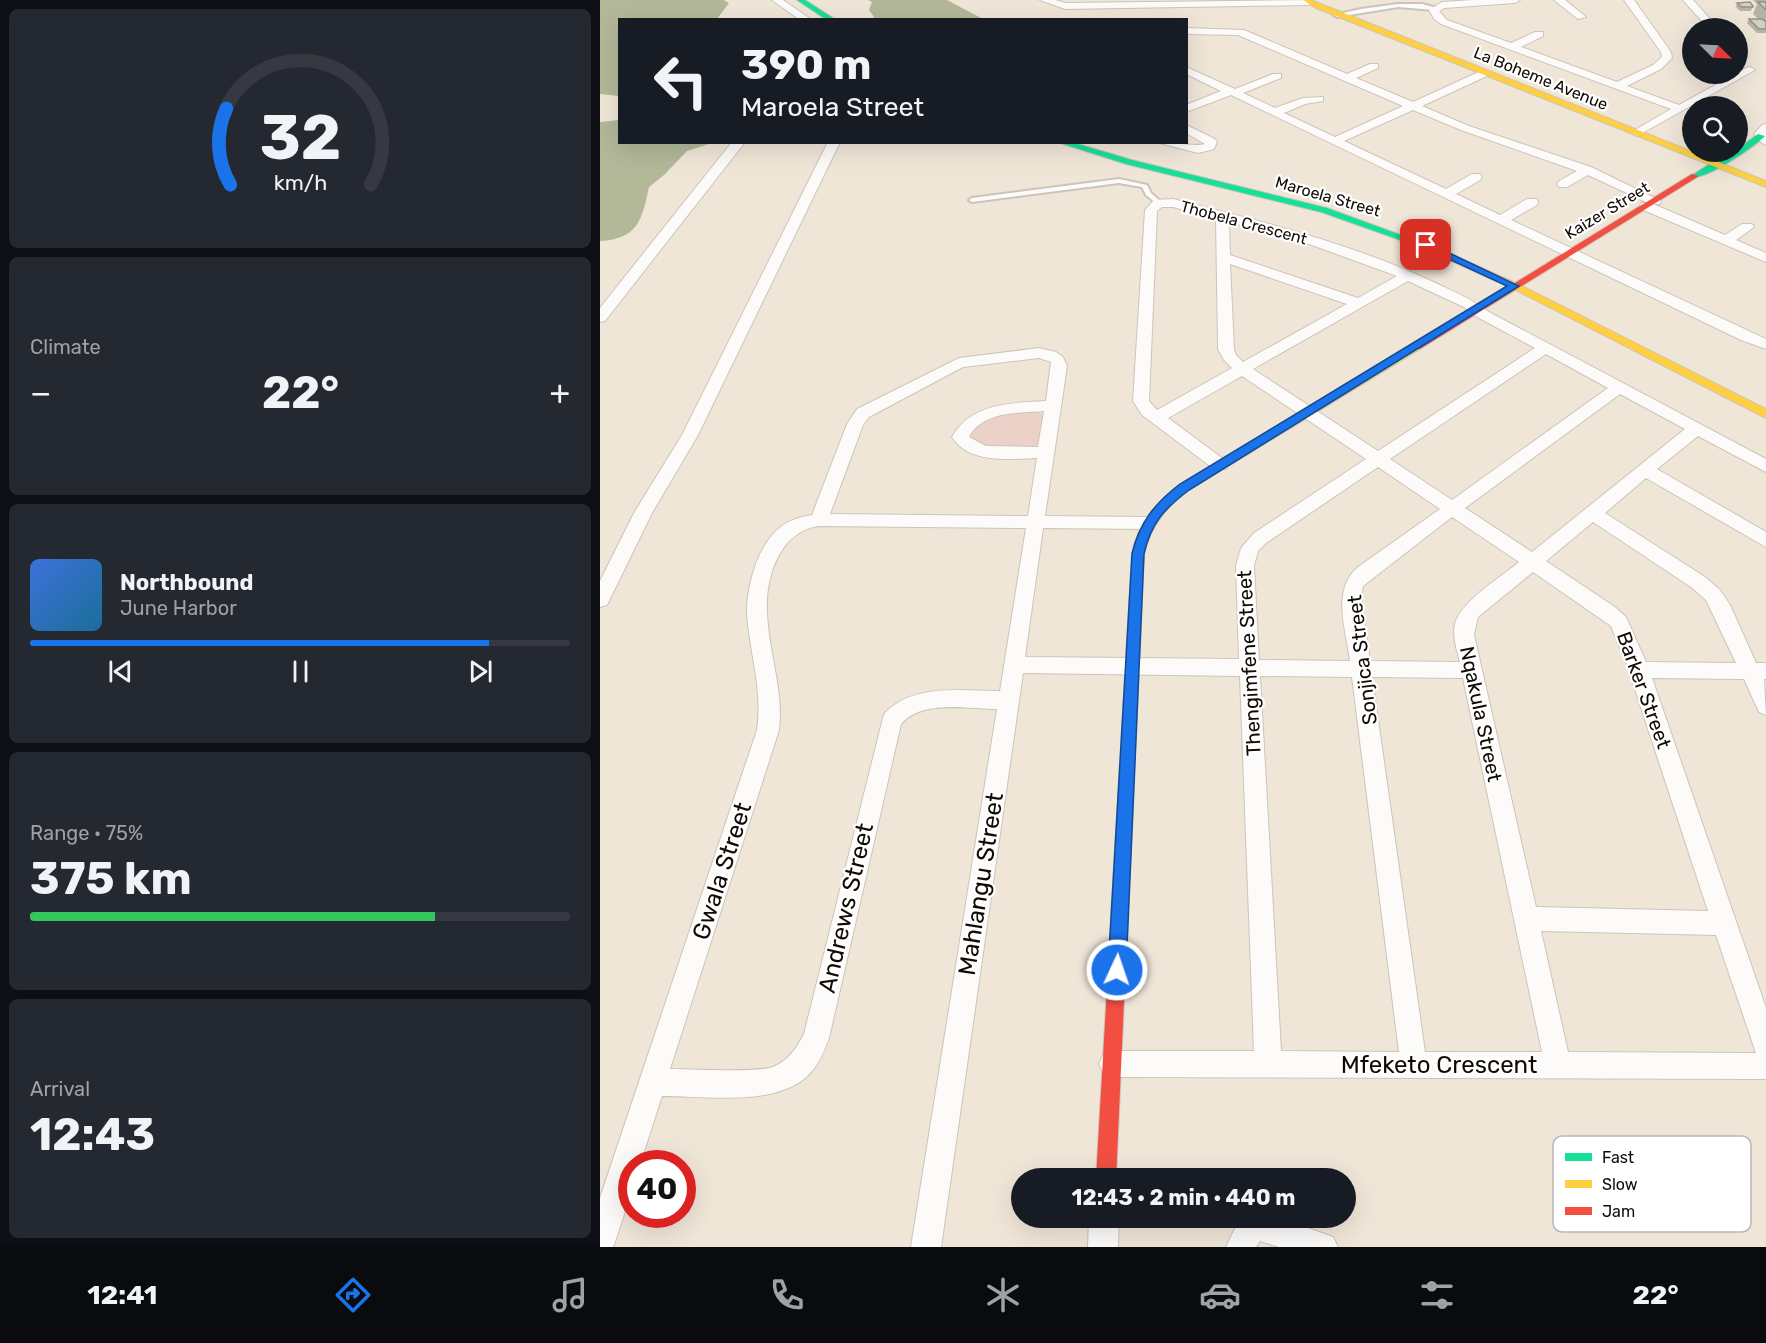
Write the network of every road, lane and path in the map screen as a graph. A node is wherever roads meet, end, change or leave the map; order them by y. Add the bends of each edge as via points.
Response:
1 (777, 0) edge
2 (800, 0) edge
3 (1045, 0) edge
4 (1515, 0) edge
5 (1559, 0) edge
6 (1629, 0) edge
7 (1688, 0) edge
8 (1307, 1) edge
9 (1096, 5) junction
10 (1435, 7) junction
11 (1337, 15) junction
12 (1581, 17) dead end
13 (804, 18) edge
14 (830, 18) edge
15 (1093, 18) edge
16 (1704, 18) edge
17 (1188, 31) edge
18 (1539, 34) dead end
19 (1512, 47) junction
20 (1571, 60) dead end
21 (1560, 64) junction
22 (1374, 66) dead end
23 (1750, 68) dead end
24 (1188, 71) edge
25 (1485, 73) junction
26 (1277, 76) dead end
27 (1346, 78) junction
28 (1617, 86) junction
29 (1233, 92) junction
30 (1319, 99) dead end
31 (1412, 106) junction
32 (1188, 108) edge
33 (1680, 109) junction
34 (1276, 112) junction
35 (1188, 129) edge
36 (1637, 134) junction
37 (1764, 135) edge
38 (1335, 141) junction
39 (737, 144) edge
40 (833, 144) edge
41 (1069, 144) edge
42 (1171, 144) edge
43 (1718, 165) junction
44 (1587, 170) junction
45 (1476, 177) dead end
46 (1563, 184) dead end
47 (1766, 184) edge
48 (1446, 194) junction
49 (972, 200) dead end
50 (1532, 202) dead end
51 (1159, 203) junction
52 (1650, 203) junction
53 (1222, 215) junction
54 (1501, 220) junction
55 (1747, 227) dead end
56 (1726, 241) junction
57 (1569, 252) junction
58 (1223, 257) junction
59 (1766, 258) edge
60 (1407, 276) junction
61 (1515, 286) junction
62 (1359, 303) junction
63 (1476, 309) junction
64 (600, 318) edge
65 (1766, 344) edge
66 (1545, 348) junction
67 (1242, 369) junction
68 (1619, 387) junction
69 (1053, 405) junction
70 (1307, 412) junction
71 (1766, 414) edge
72 (1157, 417) junction
73 (1696, 429) junction
74 (1046, 452) junction
75 (1378, 459) junction
76 (1220, 465) junction
77 (1766, 466) edge
78 (1645, 470) junction
79 (1452, 509) junction
80 (1592, 513) junction
81 (819, 520) junction
82 (1036, 520) junction
83 (1148, 523) junction
84 (1766, 540) edge
85 (1533, 562) junction
86 (600, 600) edge
87 (1014, 665) junction
88 (1132, 666) junction
89 (1249, 668) junction
90 (1362, 669) junction
91 (1472, 670) junction
92 (1639, 670) junction
93 (1758, 671) edge
94 (1008, 700) junction
95 (1766, 706) edge
96 (1526, 919) junction
97 (1724, 923) junction
98 (1766, 1046) edge
99 (1112, 1064) junction
100 (1268, 1064) junction
101 (1414, 1065) junction
102 (1558, 1065) junction
103 (1766, 1066) edge
104 (653, 1082) junction
105 (1107, 1168) edge
106 (1104, 1228) edge
107 (600, 1242) edge
108 (926, 1247) edge
109 (1103, 1247) edge
110 (1241, 1247) edge
111 (1323, 1247) edge

1 - 13 street
2 - 14 street
3 - 9 street via 1061,5
4 - 10 street
5 - 12 street
6 - 28 street via 1667,58
7 - 16 street
8 - 9 street
8 - 11 street, La Boheme Avenue
9 - 15 street
10 - 11 lane via 1381,8
10 - 19 street via 1435,14 1444,22
11 - 25 street, La Boheme Avenue
17 - 27 street via 1240,32
18 - 19 street
19 - 21 street
20 - 21 street
21 - 28 street
22 - 27 street
23 - 33 street
24 - 29 street
25 - 31 street
25 - 36 street, La Boheme Avenue
26 - 29 street
27 - 31 street
28 - 33 street
29 - 32 street
29 - 34 street
30 - 34 street
31 - 38 street
31 - 44 street
33 - 36 street
34 - 38 street
35 - 42 street via 1208,139 1210,146 1193,149
36 - 43 street, La Boheme Avenue
37 - 43 street, Kaizer Street
38 - 48 street
39 - 64 street
40 - 86 street via 690,435 643,513
41 - 61 street, Maroela Street via 1359,220 1442,251
43 - 47 street, La Boheme Avenue
43 - 52 street, Kaizer Street
44 - 46 street
44 - 52 street
45 - 48 street
48 - 54 street
49 - 51 lane via 1119,182 1145,186
50 - 54 street
51 - 53 street, Thobela Crescent via 1173,202
51 - 72 street, Thobela Crescent via 1151,210 1140,398
52 - 56 street
52 - 57 street, Kaizer Street
53 - 58 street
53 - 60 street, Thobela Crescent via 1346,252
54 - 57 street
55 - 56 street
56 - 59 street
57 - 61 street, Kaizer Street
57 - 65 street
58 - 62 street
58 - 67 street via 1226,352
60 - 62 street
60 - 63 street, Thobela Crescent
61 - 63 street, Kaizer Street
61 - 71 street, Maroela Street
62 - 67 street
63 - 66 street
63 - 70 street, Kaizer Street
66 - 68 street
66 - 75 street, Thengimfene Street
67 - 70 street, Barker Street
67 - 72 street
68 - 73 street
68 - 79 street, Sonjica Street
69 - 74 street, Mahlangu Street
69 - 74 street via 991,413 969,422 960,437 966,446 980,451
69 - 81 street, Mahlangu Street via 1059,363 1052,355 1039,352 951,366 859,417
70 - 75 street, Barker Street
70 - 76 street, Kaizer Street
72 - 76 street, Thobela Crescent
73 - 77 street
73 - 78 street, Nqakula Street
74 - 82 street, Mahlangu Street
75 - 79 street, Barker Street
75 - 89 street, Thengimfene Street via 1250,548 1245,566
76 - 83 street, Kaizer Street via 1173,495
78 - 80 street, Nqakula Street
78 - 84 street
79 - 85 street, Barker Street
79 - 90 street, Sonjica Street via 1355,581 1351,597
80 - 85 street, Nqakula Street
80 - 93 street via 1708,589
81 - 82 street, Gwala Street
81 - 104 street, Gwala Street via 799,524 780,536 763,576 757,613 771,704 768,730
82 - 83 street, Gwala Street
82 - 87 street, Mahlangu Street
83 - 88 street via 1138,554
85 - 91 street, Nqakula Street via 1467,617 1464,635
85 - 92 street, Barker Street via 1619,622
87 - 88 street
87 - 94 street, Mahlangu Street
88 - 89 street
88 - 99 street
89 - 90 street
89 - 100 street, Thengimfene Street
90 - 91 street
90 - 101 street, Sonjica Street
91 - 96 street, Nqakula Street
92 - 93 street
92 - 97 street, Barker Street
93 - 95 street
94 - 104 street, Andrews Street via 924,700 902,708 891,720 816,1038 804,1061 785,1077 765,1083
94 - 108 street, Mahlangu Street
96 - 97 street
96 - 102 street, Nqakula Street
97 - 98 street, Barker Street
99 - 100 street, Mfeketo Crescent
99 - 105 street
100 - 101 street, Mfeketo Crescent
101 - 102 street, Mfeketo Crescent
102 - 103 street, Mfeketo Crescent
104 - 107 street, Gwala Street
106 - 109 street
110 - 111 street via 1250,1228 1260,1226

